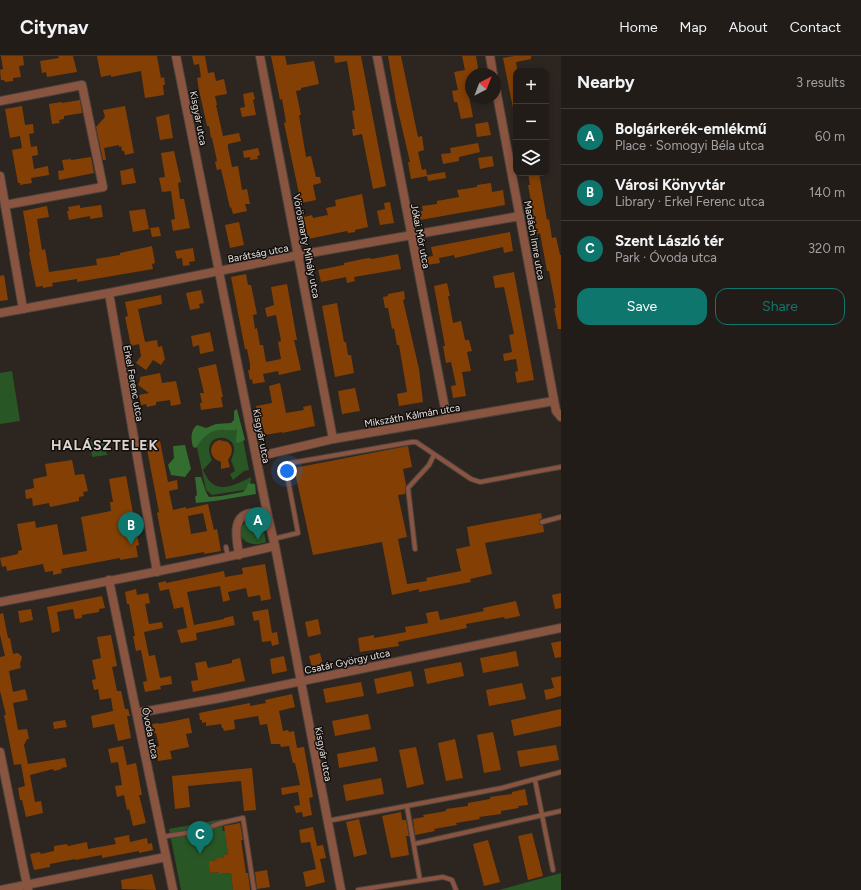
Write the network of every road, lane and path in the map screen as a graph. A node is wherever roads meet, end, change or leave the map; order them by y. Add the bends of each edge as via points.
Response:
1 (176, 56) edge
2 (260, 56) edge
3 (377, 56) edge
4 (490, 56) edge
5 (492, 68) edge
6 (0, 101) edge
7 (499, 104) edge
8 (0, 176) edge
9 (5, 205) junction
10 (520, 216) junction
11 (411, 235) junction
12 (298, 255) junction
13 (218, 270) junction
14 (109, 293) junction
15 (23, 308) junction
16 (0, 313) edge
17 (554, 401) junction
18 (561, 417) edge
19 (447, 419) junction
20 (333, 440) junction
21 (434, 455) junction
22 (256, 456) junction
23 (561, 467) edge
24 (268, 517) junction
25 (561, 517) edge
26 (542, 522) dead end
27 (274, 543) junction
28 (226, 547) dead end
29 (415, 549) dead end
30 (239, 555) junction
31 (228, 558) junction
32 (157, 572) junction
33 (109, 580) junction
34 (0, 602) edge
35 (561, 628) edge
36 (300, 681) junction
37 (137, 713) junction
38 (0, 752) edge
39 (561, 772) edge
40 (535, 780) junction
41 (407, 807) junction
42 (561, 811) edge
43 (542, 815) junction
44 (327, 821) junction
45 (161, 837) junction
46 (414, 844) junction
47 (166, 857) junction
48 (553, 870) dead end
49 (420, 880) junction
50 (27, 888) edge
51 (1, 890) edge
52 (173, 890) edge
53 (254, 890) edge
54 (341, 890) edge
55 (358, 890) edge
56 (456, 890) edge

1 - 13 street, Kisgyár utca
2 - 12 street, Vörösmarty Mihály utca
3 - 11 street, Jókai Mór utca
4 - 5 street
6 - 9 street via 82,85 103,186
7 - 10 street, Madách Imre utca
8 - 9 street
9 - 15 street
10 - 11 street, Barátság utca
10 - 17 street, Madách Imre utca
11 - 12 street, Barátság utca
11 - 19 street, Jókai Mór utca
12 - 13 street, Barátság utca
12 - 20 street, Vörösmarty Mihály utca
13 - 14 street, Barátság utca
13 - 22 street, Kisgyár utca
14 - 15 street, Barátság utca
14 - 32 street, Erkel Ferenc utca
15 - 16 street, Barátság utca
17 - 18 street via 556,411
17 - 19 street, Mikszáth Kálmán utca
19 - 20 street, Mikszáth Kálmán utca
20 - 22 street, Mikszáth Kálmán utca
21 - 23 lane via 480,482
21 - 27 lane via 416,442 412,442 285,464 298,533
21 - 29 lane via 429,465 408,488
22 - 24 street, Kisgyár utca
24 - 27 street, Kisgyár utca
24 - 30 street via 252,513 241,518 236,528
25 - 26 lane
27 - 30 street
27 - 36 street, Kisgyár utca
28 - 31 lane
30 - 31 street
31 - 32 street
32 - 33 street
33 - 34 street
33 - 37 street, Óvoda utca
35 - 36 street, Csatár György utca
36 - 37 street, Csatár György utca
36 - 44 street, Kisgyár utca
37 - 45 street, Óvoda utca
38 - 50 street
39 - 40 lane
40 - 41 lane
40 - 43 lane
41 - 44 lane
41 - 46 lane
42 - 43 lane
43 - 46 lane
43 - 48 lane
44 - 54 street, Kisgyár utca
45 - 47 street, Óvoda utca
45 - 53 lane via 199,831 243,818
46 - 49 lane
47 - 50 street
47 - 52 street, Óvoda utca
49 - 55 lane
49 - 56 lane via 448,878
50 - 51 street

